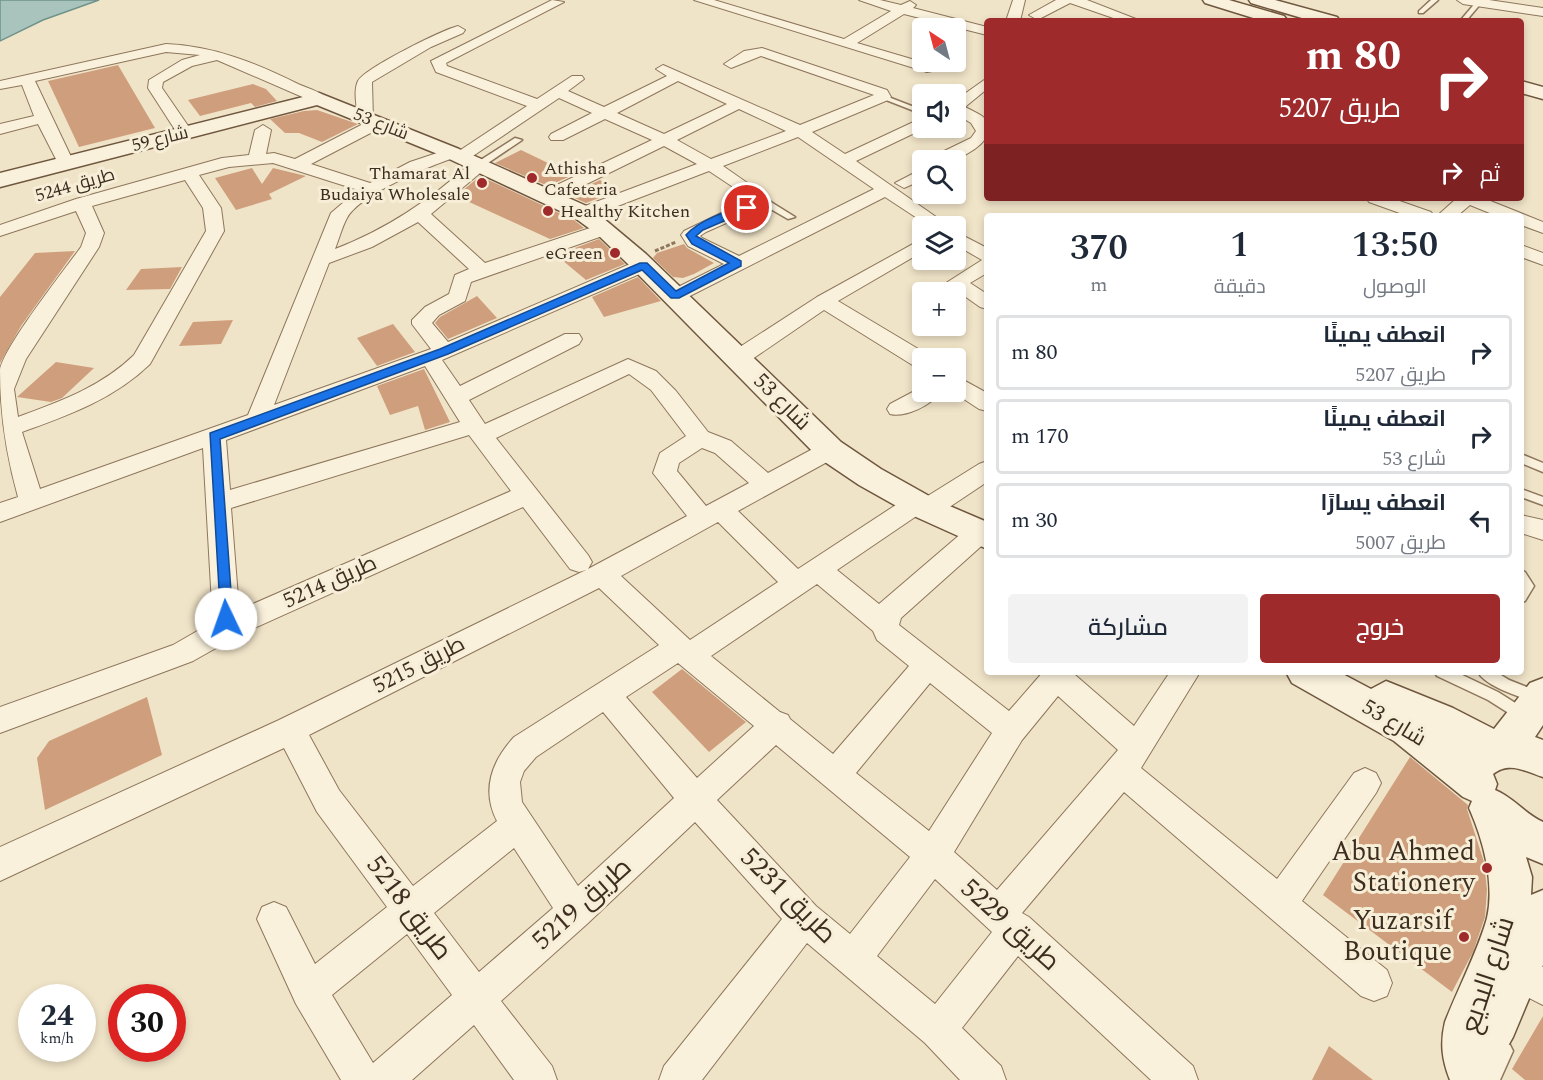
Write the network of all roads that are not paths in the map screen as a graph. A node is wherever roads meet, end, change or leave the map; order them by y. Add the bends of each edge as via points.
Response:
1 (700, 0) edge
2 (866, 0) edge
3 (918, 0) edge
4 (1019, 0) edge
5 (1066, 0) edge
6 (1076, 0) edge
7 (1211, 0) edge
8 (1435, 0) edge
9 (1463, 0) edge
10 (558, 2) dead end
11 (1479, 2) junction
12 (1093, 6) junction
13 (1260, 7) edge
14 (902, 10) junction
15 (1421, 12) dead end
16 (1543, 12) edge
17 (1036, 15) dead end
18 (1073, 16) dead end
19 (1015, 18) edge
20 (1126, 18) edge
21 (1276, 18) edge
22 (1316, 18) edge
23 (1466, 18) edge
24 (458, 30) dead end
25 (984, 30) edge
26 (845, 44) junction
27 (215, 56) junction
28 (731, 64) dead end
29 (912, 64) edge
30 (663, 69) dead end
31 (1524, 71) edge
32 (678, 76) junction
33 (1543, 76) edge
34 (27, 79) junction
35 (577, 79) dead end
36 (984, 84) edge
37 (0, 85) edge
38 (1524, 88) edge
39 (1543, 93) edge
40 (883, 97) junction
41 (319, 99) junction
42 (543, 99) junction
43 (966, 99) edge
44 (740, 103) junction
45 (912, 108) edge
46 (966, 113) edge
47 (601, 114) junction
48 (43, 118) junction
49 (372, 120) junction
50 (912, 128) edge
51 (0, 129) edge
52 (263, 130) dead end
53 (800, 131) junction
54 (185, 133) junction
55 (557, 137) dead end
56 (663, 139) junction
57 (518, 140) dead end
58 (959, 150) edge
59 (457, 156) junction
60 (256, 160) junction
61 (844, 161) junction
62 (66, 163) junction
63 (299, 164) junction
64 (710, 164) junction
65 (692, 171) junction
66 (189, 173) junction
67 (912, 179) edge
68 (0, 180) edge
69 (896, 186) junction
70 (371, 189) junction
71 (548, 196) junction
72 (1383, 201) edge
73 (1464, 201) edge
74 (1476, 201) edge
75 (82, 203) junction
76 (753, 203) junction
77 (583, 213) junction
78 (1417, 213) edge
79 (1450, 213) edge
80 (1506, 213) edge
81 (420, 214) junction
82 (929, 216) edge
83 (790, 217) dead end
84 (1524, 220) edge
85 (1543, 228) edge
86 (605, 229) junction
87 (0, 231) edge
88 (966, 243) edge
89 (912, 251) edge
90 (1524, 252) edge
91 (984, 254) edge
92 (1543, 259) edge
93 (321, 260) junction
94 (640, 262) junction
95 (737, 263) junction
96 (984, 267) edge
97 (482, 270) junction
98 (675, 296) junction
99 (824, 301) junction
100 (984, 301) edge
101 (572, 339) dead end
102 (437, 354) junction
103 (912, 355) edge
104 (737, 359) junction
105 (966, 388) edge
106 (983, 396) edge
107 (456, 397) junction
108 (912, 401) edge
109 (898, 409) dead end
110 (256, 422) junction
111 (11, 428) junction
112 (478, 431) junction
113 (214, 436) junction
114 (700, 438) junction
115 (830, 450) junction
116 (1524, 459) edge
117 (1543, 468) edge
118 (984, 472) edge
119 (767, 485) junction
120 (1524, 494) edge
121 (526, 495) junction
122 (32, 501) junction
123 (1543, 501) edge
124 (219, 503) junction
125 (922, 506) junction
126 (0, 513) edge
127 (712, 515) junction
128 (1524, 525) edge
129 (1543, 530) edge
130 (983, 535) edge
131 (590, 568) junction
132 (807, 576) junction
133 (884, 624) junction
134 (229, 627) junction
135 (685, 651) junction
136 (928, 666) junction
137 (1058, 675) edge
138 (1060, 675) edge
139 (1184, 675) edge
140 (1310, 675) edge
141 (1320, 675) edge
142 (1490, 675) edge
143 (1466, 677) edge
144 (606, 694) junction
145 (0, 720) edge
146 (1522, 722) edge
147 (777, 724) junction
148 (290, 730) junction
149 (1011, 730) junction
150 (1129, 759) junction
151 (1543, 759) edge
152 (835, 775) junction
153 (1365, 783) dead end
154 (695, 799) junction
155 (1486, 799) junction
156 (517, 825) junction
157 (1543, 843) edge
158 (933, 855) junction
159 (0, 864) edge
160 (1281, 903) junction
161 (411, 910) junction
162 (575, 912) junction
163 (1543, 912) edge
164 (804, 918) junction
165 (274, 919) dead end
166 (1007, 922) junction
167 (853, 959) junction
168 (1374, 983) dead end
169 (309, 991) junction
170 (477, 998) junction
171 (938, 1030) junction
172 (1513, 1031) dead end
173 (1477, 1077) edge
174 (364, 1078) edge
175 (538, 1080) edge
176 (678, 1080) edge
177 (987, 1080) edge
178 (1179, 1080) edge

1 - 26 street
2 - 14 street
3 - 14 street
4 - 19 street
5 - 17 street
6 - 12 street
7 - 13 street
8 - 15 lane
9 - 11 street
10 - 42 street via 438,61 441,69
11 - 16 street
11 - 23 lane
12 - 18 street
12 - 20 street
13 - 21 street
13 - 22 street
14 - 25 street
14 - 26 street
24 - 49 street via 366,80 363,88
26 - 29 street
27 - 34 street, شارع 53 via 183,47 166,48
27 - 41 street, شارع 53
27 - 54 street via 187,63 156,80 156,88
28 - 40 street via 762,52 873,89
30 - 32 street
31 - 33 street
32 - 44 street
32 - 47 street
34 - 37 street
34 - 48 street
35 - 42 street
36 - 43 street
38 - 39 street
40 - 45 lane
40 - 53 street
41 - 49 street, شارع 53
41 - 54 street, شارع 59
42 - 47 street
42 - 59 street
44 - 53 street
44 - 56 street
46 - 58 street via 984,131 976,141
47 - 55 street
47 - 56 street
48 - 51 street
48 - 62 street
49 - 59 street, شارع 53
49 - 63 street
50 - 61 street
52 - 60 street
53 - 61 street
53 - 64 street
54 - 62 street, شارع 59
56 - 64 street
56 - 71 street
57 - 59 lane
59 - 70 street via 416,166
59 - 71 street, شارع 53
59 - 81 street
60 - 63 street, طريق 5244 via 274,158
60 - 66 street, طريق 5244 via 228,162
61 - 69 street
62 - 68 street, شارع 59
63 - 70 street, طريق 5244
64 - 65 street
64 - 76 street
65 - 76 street
65 - 77 street
66 - 75 street, طريق 5244
66 - 111 street via 214,212 215,231 142,358 128,374 104,390
67 - 69 street
69 - 82 street
69 - 95 street
70 - 93 street via 340,213
71 - 77 street, شارع 53
72 - 78 street
73 - 79 street
74 - 80 street
75 - 87 street, طريق 5244
75 - 111 street via 95,233 90,247 8,374 3,390
76 - 83 lane
76 - 95 street via 690,235 695,242
77 - 86 street, شارع 53
81 - 93 street via 379,239
81 - 97 street
84 - 85 street
86 - 94 street, شارع 53
86 - 97 street
88 - 91 street
89 - 99 street
90 - 92 street
93 - 110 street
94 - 98 street, شارع 53
94 - 102 street
95 - 98 street
96 - 100 street via 956,283
97 - 102 street, طريق 5229 via 462,279 458,297 422,320
98 - 104 street, شارع 53
99 - 103 street
99 - 104 street
101 - 107 street
102 - 107 street, طريق 5229
102 - 110 street
104 - 115 street, شارع 53
105 - 106 street
107 - 112 street, طريق 5229
108 - 109 street
110 - 113 street
111 - 122 street
112 - 114 street via 628,366 639,368 650,377
112 - 121 street, طريق 5229
112 - 124 street via 354,460
113 - 122 street
113 - 124 street
114 - 119 street via 723,447
114 - 127 street via 668,459 665,473
115 - 119 street, طريق 5215
115 - 125 street, شارع 53
116 - 117 lane
118 - 125 street
119 - 127 street, طريق 5215
120 - 123 lane
121 - 131 street, طريق 5229
121 - 134 street, طريق 5214
122 - 126 street
124 - 134 street
125 - 130 street, شارع 53
125 - 132 street
127 - 131 street, طريق 5215
127 - 132 street
128 - 129 street
130 - 133 street via 891,610
131 - 135 street, طريق 5229
131 - 148 street, طريق 5215
132 - 133 street
132 - 135 street
133 - 136 street via 887,632
134 - 145 street, طريق 5214 via 183,653
135 - 144 street
135 - 147 street, طريق 5229
136 - 149 street
136 - 152 street
137 - 149 street
138 - 150 street
139 - 150 street
140 - 155 street, شارع 53 via 1408,729 1445,756
141 - 146 street, شارع 53 via 1418,711
142 - 146 lane via 1504,684
143 - 146 lane
144 - 154 street, طريق 5231
144 - 156 street via 540,736 513,760 503,792
146 - 151 street, شارع 53 via 1520,750
146 - 155 street via 1478,762 1475,772
147 - 152 street, طريق 5229
147 - 154 street, طريق 5219
148 - 159 street, طريق 5215
148 - 161 street, طريق 5218 via 328,801
149 - 158 street
150 - 160 street
150 - 166 street
152 - 158 street, طريق 5229
153 - 160 street
154 - 162 street, طريق 5219
154 - 164 street, طريق 5231
155 - 157 street, شارع 53 via 1516,831
155 - 173 street, شارع البديع via 1510,877 1509,917 1465,1040
156 - 161 street
156 - 162 street
158 - 166 street, طريق 5229
158 - 167 street
160 - 168 street
161 - 169 street
161 - 170 street, طريق 5218
162 - 170 street, طريق 5219
163 - 173 street, شارع البديع via 1496,1020
164 - 167 street, طريق 5231
164 - 176 street
165 - 169 street, طريق 5219
166 - 171 street
166 - 178 street, طريق 5229
167 - 171 street, طريق 5231
169 - 174 street, طريق 5219
170 - 174 street, طريق 5219
170 - 175 street, طريق 5218
171 - 177 street, طريق 5231
172 - 173 lane

